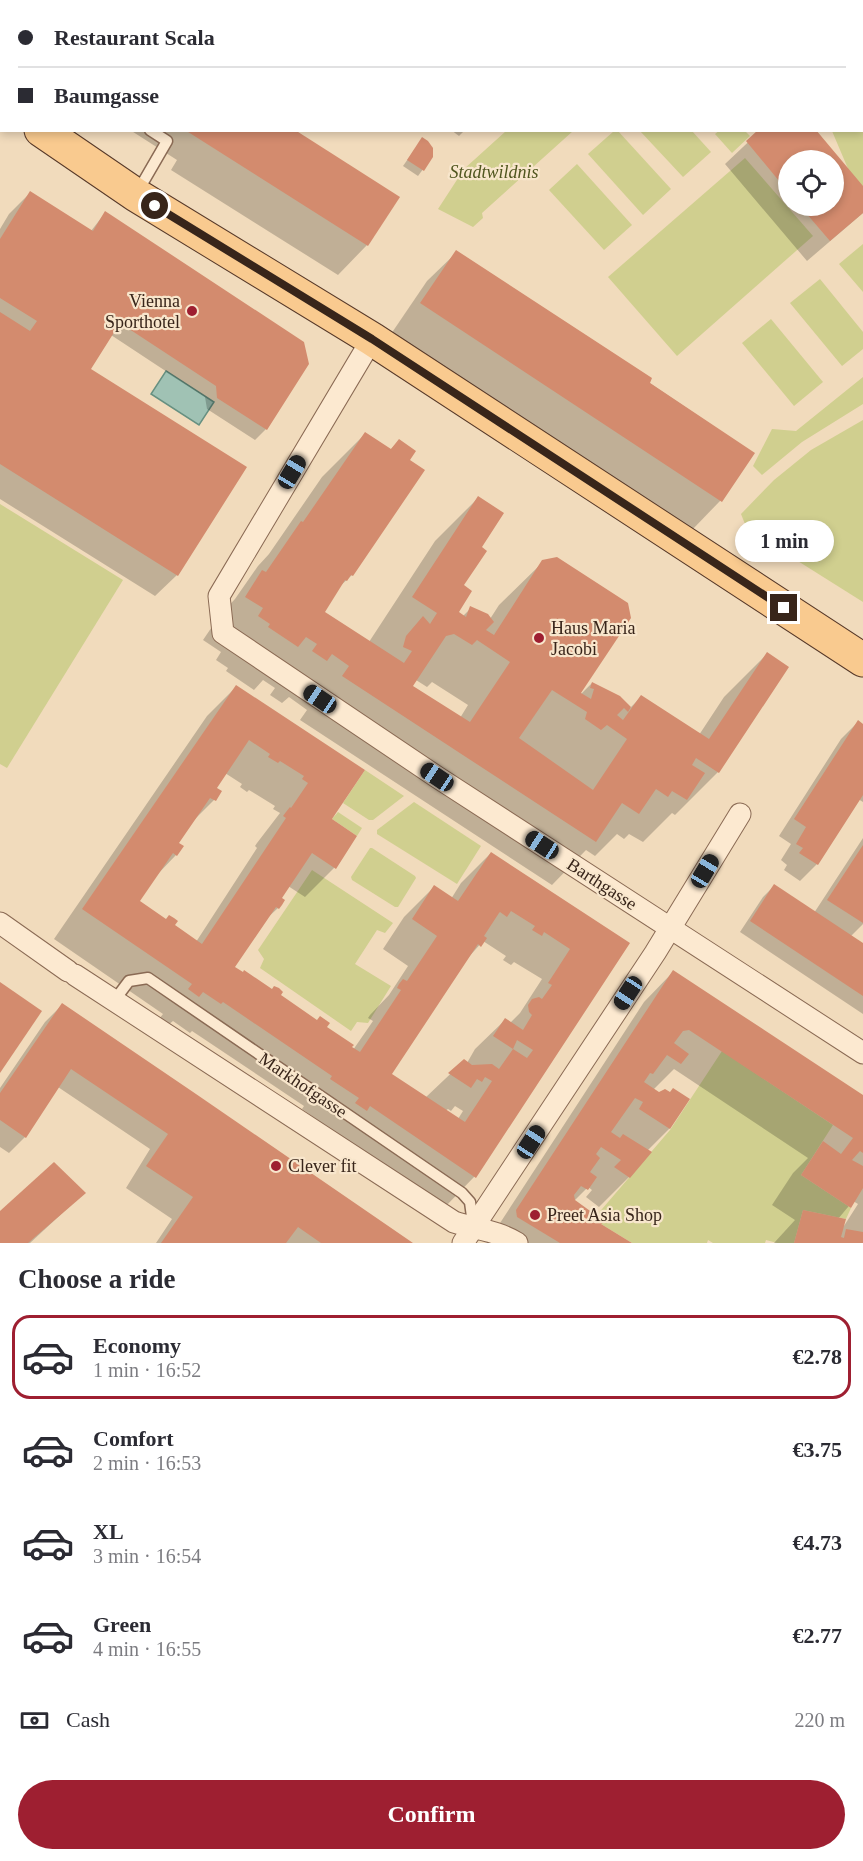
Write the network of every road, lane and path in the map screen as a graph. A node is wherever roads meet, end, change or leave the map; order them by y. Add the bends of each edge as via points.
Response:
1 (44, 132) edge
2 (153, 132) edge
3 (136, 195) junction
4 (372, 339) junction
5 (863, 660) edge
6 (740, 814) dead end
7 (0, 923) edge
8 (671, 928) junction
9 (114, 1001) junction
10 (863, 1053) edge
11 (469, 1236) edge
12 (517, 1243) edge

1 - 3 main road
2 - 3 lane via 167,141
3 - 4 main road
4 - 5 main road
4 - 8 street, Barthgasse via 219,596 223,633
6 - 8 street
7 - 9 street, Markhofgasse
8 - 10 street, Barthgasse
8 - 11 street
9 - 11 street, Markhofgasse via 454,1222
9 - 11 lane, Markhofgasse via 129,981 148,978 462,1193 470,1202
11 - 12 street, Markhofgasse via 503,1234

